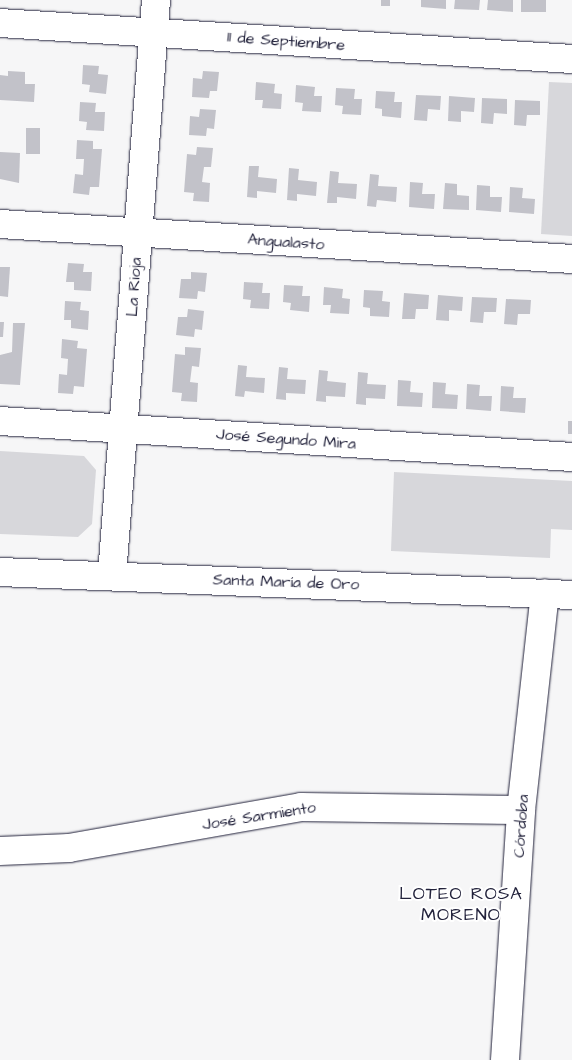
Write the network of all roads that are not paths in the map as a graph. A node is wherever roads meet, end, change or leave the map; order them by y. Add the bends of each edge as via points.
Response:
1 (156, 0) edge
2 (0, 23) edge
3 (154, 33) junction
4 (572, 59) edge
5 (0, 224) edge
6 (138, 233) junction
7 (572, 260) edge
8 (0, 421) edge
9 (123, 429) junction
10 (572, 457) edge
11 (0, 572) edge
12 (112, 575) junction
13 (545, 594) junction
14 (572, 595) edge
15 (521, 810) junction
16 (0, 851) edge
17 (505, 1060) edge

1 - 3 street, La Rioja
2 - 3 street, 11 de Septiembre
3 - 4 street, 11 de Septiembre
3 - 6 street, La Rioja
5 - 6 street, Angualasto
6 - 7 street, Angualasto
6 - 9 street, La Rioja
8 - 9 street, José Segundo Mira
9 - 10 street, José Segundo Mira
9 - 12 street, La Rioja
11 - 12 street, Santa María de Oro
12 - 13 street, Santa María de Oro
13 - 14 street, Santa María de Oro
13 - 15 street, Córdoba
15 - 16 street, José Sarmiento via 301,807 69,848
15 - 17 street, Córdoba

